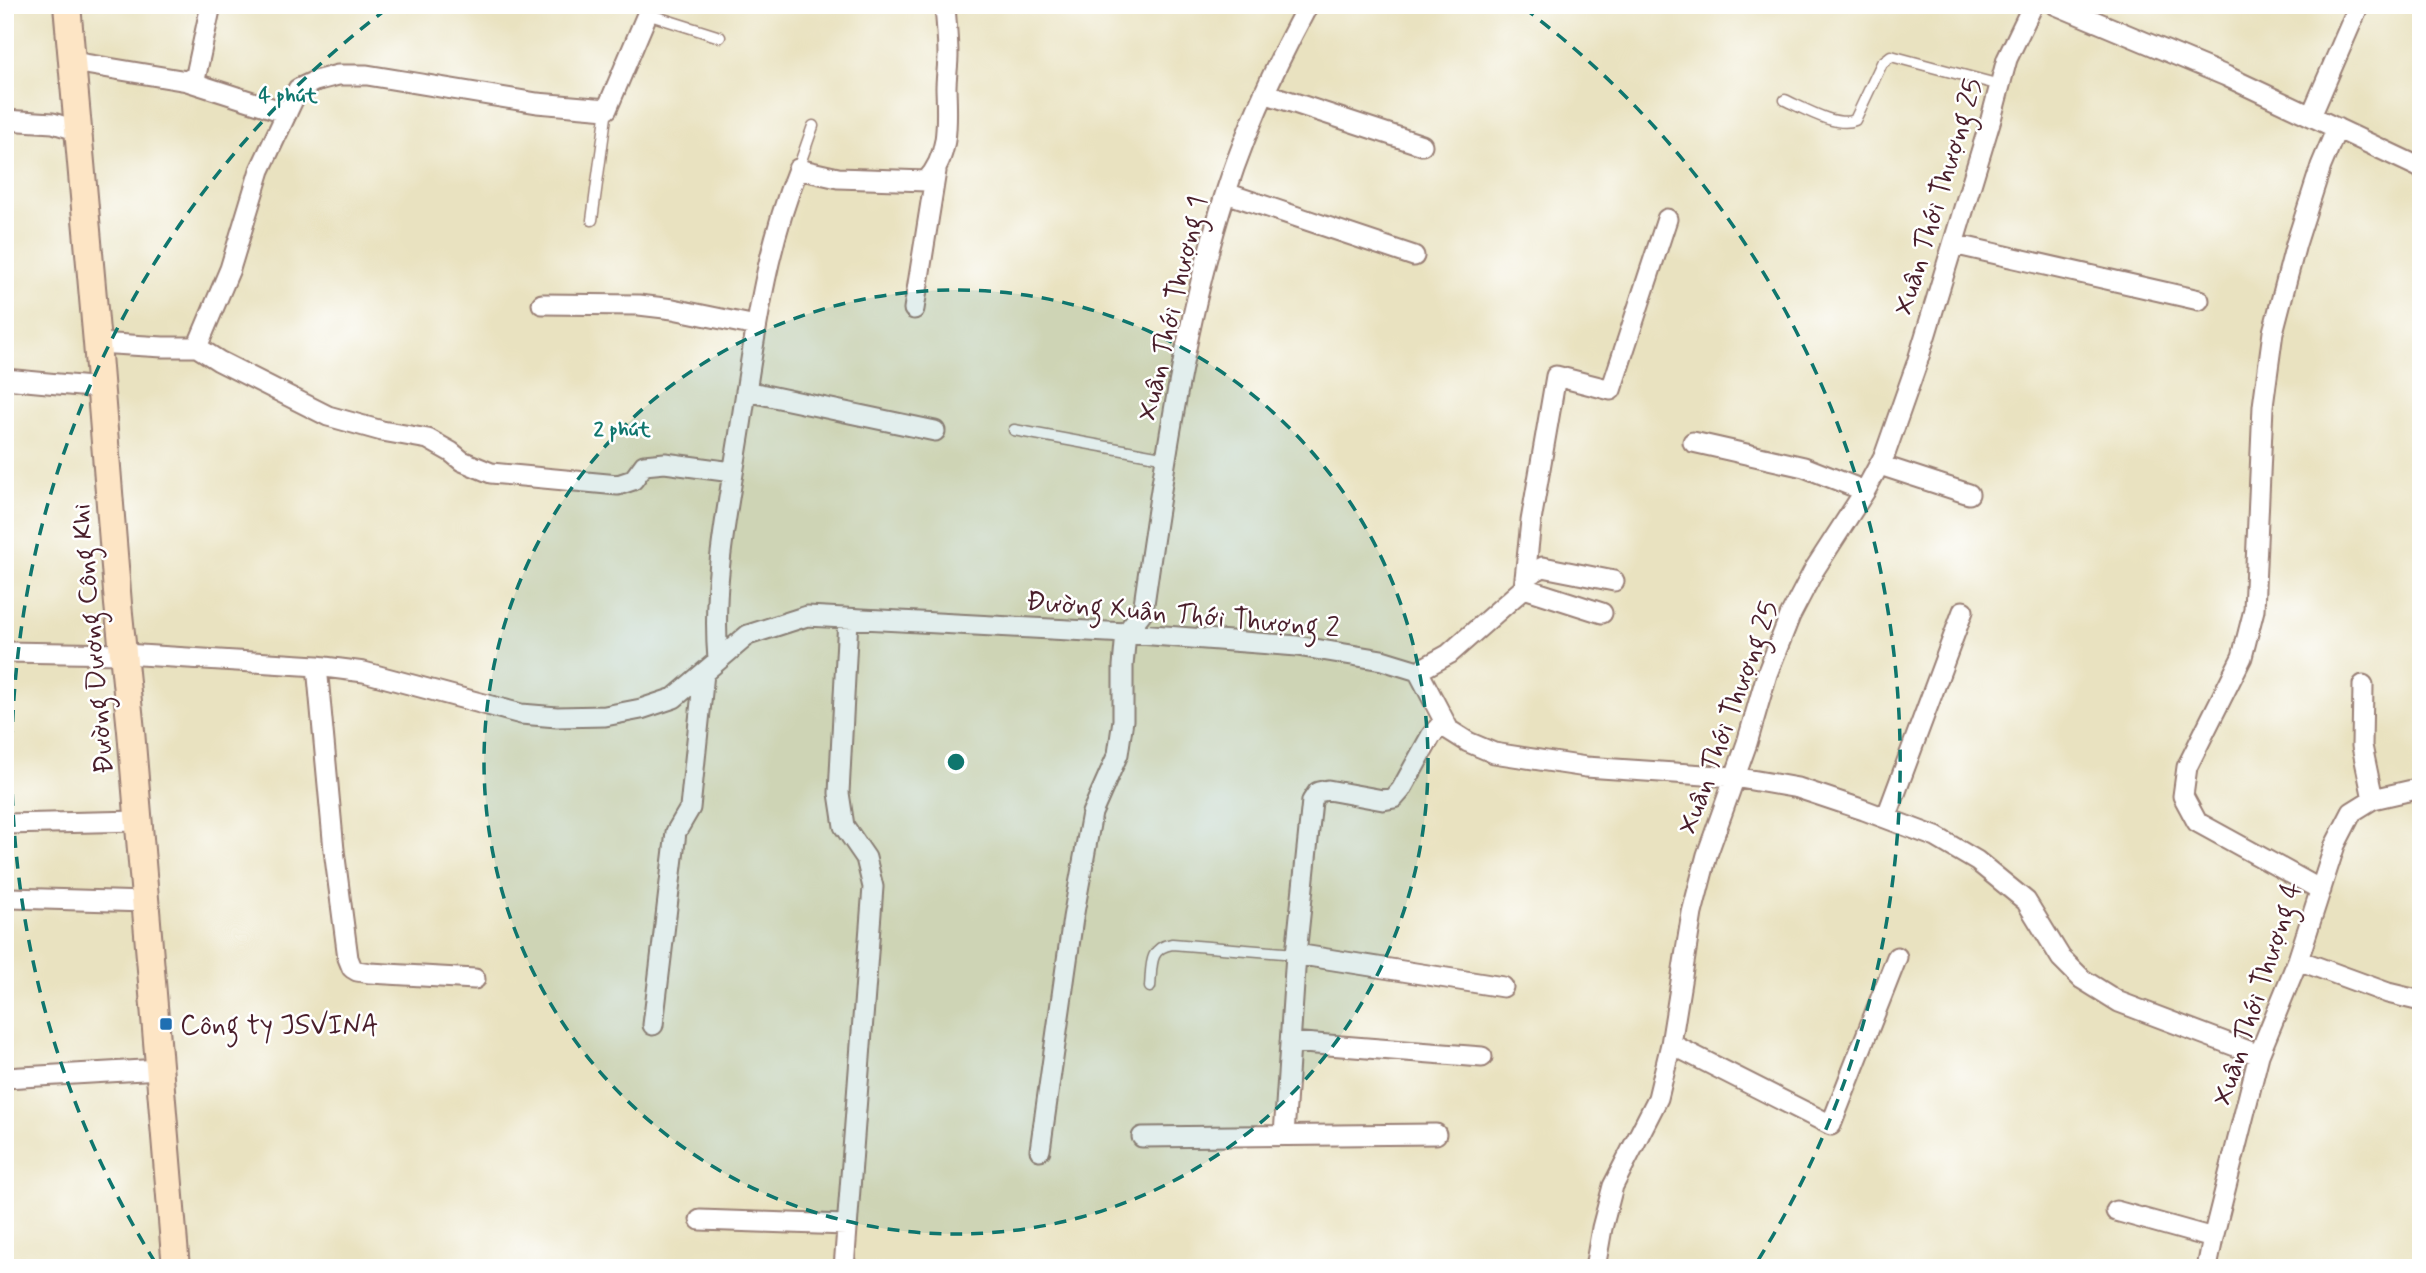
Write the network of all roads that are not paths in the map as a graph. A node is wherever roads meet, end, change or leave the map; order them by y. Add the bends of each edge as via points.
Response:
1 (68, 5) edge
2 (211, 5) edge
3 (944, 5) edge
4 (1308, 5) edge
5 (2033, 5) edge
6 (2056, 5) edge
7 (2359, 5) edge
8 (649, 10) edge
9 (720, 37) dead end
10 (73, 62) junction
11 (187, 81) junction
12 (2000, 85) junction
13 (1264, 93) junction
14 (1785, 100) dead end
15 (607, 108) junction
16 (287, 113) junction
17 (2311, 116) junction
18 (5, 120) edge
19 (813, 126) dead end
20 (2337, 128) junction
21 (79, 131) junction
22 (1422, 145) dead end
23 (798, 169) junction
24 (2421, 169) edge
25 (936, 170) junction
26 (1226, 193) junction
27 (1667, 219) dead end
28 (592, 220) dead end
29 (1953, 244) junction
30 (1414, 256) dead end
31 (2199, 300) dead end
32 (542, 304) dead end
33 (914, 309) dead end
34 (756, 326) junction
35 (97, 343) junction
36 (197, 347) junction
37 (5, 379) edge
38 (101, 388) junction
39 (746, 391) junction
40 (1014, 430) dead end
41 (935, 431) dead end
42 (1693, 442) dead end
43 (1167, 458) junction
44 (1880, 465) junction
45 (732, 472) junction
46 (1865, 491) junction
47 (1969, 494) dead end
48 (1614, 582) dead end
49 (1524, 583) junction
50 (1963, 611) dead end
51 (1602, 613) dead end
52 (848, 618) junction
53 (1126, 633) junction
54 (5, 652) edge
55 (124, 654) junction
56 (317, 666) junction
57 (711, 667) junction
58 (1418, 671) junction
59 (2363, 685) dead end
60 (1444, 721) junction
61 (1734, 777) junction
62 (2421, 788) edge
63 (2374, 799) junction
64 (1886, 818) junction
65 (139, 821) junction
66 (5, 824) edge
67 (2320, 890) junction
68 (11, 898) dead end
69 (146, 902) junction
70 (1297, 954) junction
71 (1897, 957) dead end
72 (2298, 960) junction
73 (475, 979) dead end
74 (1503, 987) dead end
75 (1150, 988) dead end
76 (2421, 1001) edge
77 (653, 1025) dead end
78 (1290, 1042) junction
79 (1671, 1044) junction
80 (2259, 1055) junction
81 (1482, 1057) dead end
82 (160, 1069) junction
83 (5, 1079) edge
84 (1436, 1134) dead end
85 (1284, 1135) junction
86 (1142, 1137) dead end
87 (1040, 1150) dead end
88 (2116, 1211) dead end
89 (700, 1220) dead end
90 (846, 1225) junction
91 (2213, 1238) junction
92 (176, 1268) edge
93 (844, 1268) edge
94 (1595, 1268) edge
95 (2207, 1268) edge

1 - 10 main road, Đường Dương Công Khi
2 - 11 street via 196,75
3 - 25 street via 948,123
4 - 13 street, Xuân Thới Thượng 1
5 - 12 street, Xuân Thới Thượng 25
6 - 17 street
7 - 17 street
8 - 9 lane
8 - 15 street
10 - 11 street
10 - 21 main road, Đường Dương Công Khi
11 - 16 street
12 - 14 lane via 1891,56 1882,63 1855,120 1836,121
12 - 29 street, Xuân Thới Thượng 25
13 - 22 street
13 - 26 street, Xuân Thới Thượng 1
15 - 16 street via 537,103 367,75 338,75 298,89
15 - 28 lane
16 - 36 street via 260,170 230,269
17 - 20 street
18 - 21 street via 53,123
19 - 23 lane
20 - 24 street
20 - 67 street via 2296,244 2273,332 2263,406 2254,610 2242,657 2187,768 2183,796 2196,822
21 - 35 main road, Đường Dương Công Khi
23 - 25 street via 838,178 926,181
23 - 34 street via 779,223
25 - 33 street
26 - 30 street
26 - 43 street, Xuân Thới Thượng 1 via 1206,261
27 - 49 street via 1611,390 1556,376
29 - 31 street
29 - 44 street, Xuân Thới Thượng 25
32 - 34 street via 639,305
34 - 39 street
35 - 36 street
35 - 38 main road, Đường Dương Công Khi
36 - 45 street via 328,416 428,439 491,473 618,485 633,480 644,464
37 - 38 street
38 - 55 main road, Đường Dương Công Khi
39 - 41 street
39 - 45 street
40 - 43 lane
42 - 46 street via 1804,467
43 - 53 street, Xuân Thới Thượng 1 via 1143,611
44 - 46 street, Xuân Thới Thượng 25
44 - 47 street
45 - 57 street via 722,530
46 - 61 street, Xuân Thới Thượng 25 via 1790,616
48 - 49 street via 1543,567
49 - 51 street
49 - 58 street via 1449,654
50 - 64 street
52 - 53 street, Đường Xuân Thới Thượng 2
52 - 57 street, Đường Xuân Thới Thượng 2 via 807,616 781,623 748,635
52 - 90 street via 839,793 845,826 866,858 873,887
53 - 58 street, Đường Xuân Thới Thượng 2 via 1297,646
53 - 87 street via 1118,754 1092,813
54 - 55 street, Đường Xuân Thới Thượng 2
55 - 56 street, Đường Xuân Thới Thượng 2
55 - 65 main road, Đường Dương Công Khi
56 - 57 street, Đường Xuân Thới Thượng 2 via 364,672 521,715 558,717 642,709 674,698
56 - 73 street via 334,850 352,968
57 - 77 street via 690,808 676,832
58 - 60 street
59 - 63 street via 2362,746
60 - 61 street via 1449,730 1494,753 1586,767
60 - 70 street via 1394,798 1328,790 1318,792 1312,801
61 - 64 street via 1798,788
61 - 79 street, Xuân Thới Thượng 25 via 1692,913
62 - 63 street, Xuân Thới Thượng 4
63 - 67 street, Xuân Thới Thượng 4 via 2351,812
64 - 80 street via 1936,837 2000,878 2026,901 2061,958 2082,979 2119,1002
65 - 66 street
65 - 69 main road, Đường Dương Công Khi
67 - 72 street, Xuân Thới Thượng 4
68 - 69 street
69 - 82 main road, Đường Dương Công Khi
70 - 74 street
70 - 75 lane via 1161,946 1153,957
70 - 78 street
71 - 79 street via 1830,1125
72 - 76 street
72 - 80 street, Xuân Thới Thượng 4
78 - 81 street
78 - 85 street
79 - 94 street, Xuân Thới Thượng 25 via 1658,1098 1613,1186
80 - 91 street, Xuân Thới Thượng 4
82 - 83 street
82 - 92 main road, Đường Dương Công Khi
84 - 85 street
85 - 86 street
88 - 91 street
89 - 90 street
90 - 93 street
91 - 95 street, Xuân Thới Thượng 4

